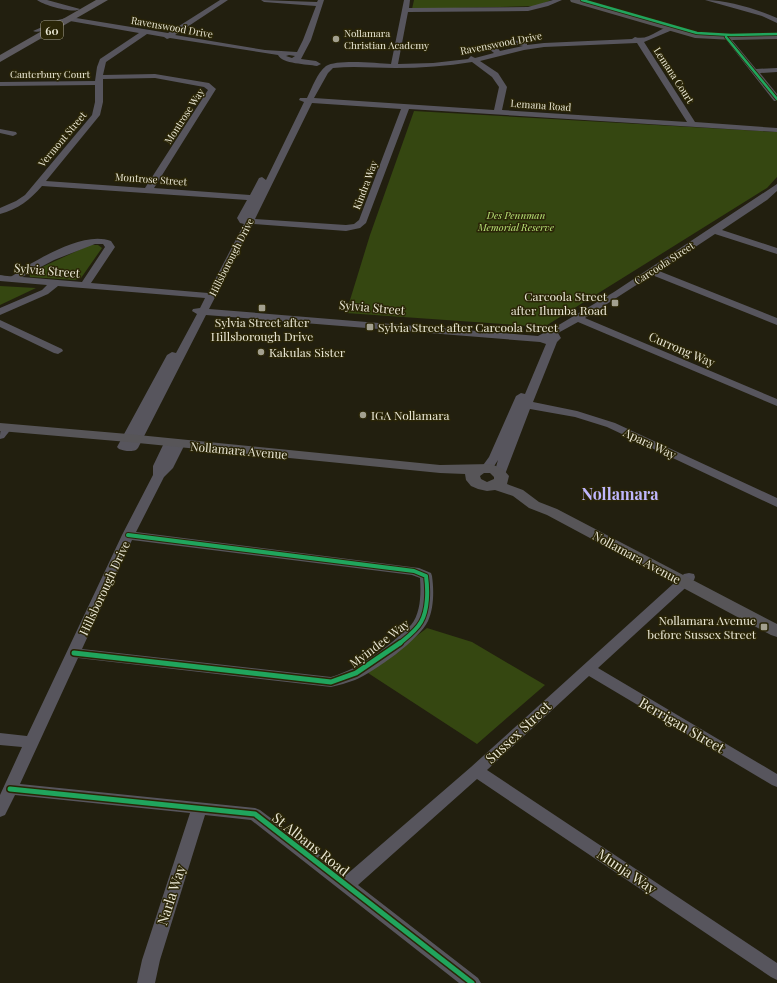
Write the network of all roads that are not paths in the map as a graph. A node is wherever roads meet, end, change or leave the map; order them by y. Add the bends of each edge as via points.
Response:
1 (40, 0) edge
2 (92, 0) edge
3 (104, 0) edge
4 (225, 0) edge
5 (264, 0) edge
6 (407, 0) edge
7 (560, 0) edge
8 (578, 0) edge
9 (708, 0) edge
10 (320, 2) edge
11 (58, 6) junction
12 (80, 10) junction
13 (405, 10) junction
14 (68, 17) junction
15 (777, 21) edge
16 (92, 22) junction
17 (56, 27) junction
18 (671, 27) junction
19 (144, 33) junction
20 (777, 35) edge
21 (168, 37) junction
22 (730, 38) junction
23 (637, 40) junction
24 (304, 44) junction
25 (527, 46) junction
26 (0, 52) edge
27 (498, 53) junction
28 (285, 55) junction
29 (297, 57) junction
30 (472, 59) junction
31 (0, 60) edge
32 (327, 64) junction
33 (395, 66) junction
34 (777, 70) edge
35 (755, 71) junction
36 (100, 80) junction
37 (0, 84) edge
38 (777, 99) edge
39 (306, 101) junction
40 (406, 108) junction
41 (498, 113) junction
42 (692, 125) junction
43 (777, 130) edge
44 (0, 131) edge
45 (14, 134) dead end
46 (40, 183) junction
47 (148, 190) junction
48 (776, 190) edge
49 (257, 198) junction
50 (0, 211) edge
51 (246, 221) junction
52 (718, 230) junction
53 (777, 251) edge
54 (653, 273) junction
55 (0, 278) edge
56 (13, 280) junction
57 (54, 284) junction
58 (84, 286) junction
59 (207, 296) junction
60 (200, 308) junction
61 (0, 312) edge
62 (580, 319) junction
63 (777, 322) edge
64 (0, 323) edge
65 (548, 338) junction
66 (58, 352) dead end
67 (777, 403) edge
68 (522, 404) junction
69 (1, 432) edge
70 (130, 443) junction
71 (172, 448) junction
72 (490, 476) junction
73 (777, 503) edge
74 (128, 535) junction
75 (687, 580) junction
76 (777, 622) edge
77 (777, 631) edge
78 (74, 653) junction
79 (588, 669) junction
80 (0, 739) edge
81 (32, 742) junction
82 (476, 771) junction
83 (777, 781) edge
84 (10, 789) junction
85 (199, 809) junction
86 (0, 811) edge
87 (346, 885) junction
88 (777, 972) edge
89 (146, 983) edge
90 (472, 983) edge

1 - 11 street
2 - 12 highway, 60
3 - 12 highway, 60
4 - 21 street
5 - 10 street
6 - 13 street
7 - 13 street via 546,6 528,8
8 - 18 main road
9 - 15 street
10 - 24 street
11 - 12 street
11 - 14 street
12 - 14 highway, 60
12 - 16 highway via 82,18
13 - 33 street
14 - 16 street, Ravenswood Drive
14 - 17 highway, 60
14 - 26 highway, 60
16 - 19 street, Ravenswood Drive
17 - 19 street, Ravenswood Drive via 79,24
17 - 31 highway, 60
18 - 22 main road via 695,35
18 - 23 street, Ravenswood Drive via 648,39
19 - 21 street, Ravenswood Drive
19 - 36 street, Vermont Street via 103,61 100,66
20 - 22 main road
21 - 28 street, Ravenswood Drive
22 - 35 street
23 - 25 street, Ravenswood Drive
23 - 42 street, Lemana Court
24 - 28 street
24 - 29 street
25 - 27 street, Ravenswood Drive
25 - 27 street via 519,43 492,45
27 - 30 street, Ravenswood Drive
28 - 29 street, Ravenswood Drive
29 - 32 street, Ravenswood Drive
30 - 33 street, Ravenswood Drive via 439,65
30 - 41 street via 495,75 503,87
32 - 33 street, Ravenswood Drive
32 - 39 street, Hillsborough Drive via 325,72
34 - 35 street
35 - 38 street
36 - 37 street, Canterbury Court
36 - 46 street, Vermont Street via 100,104 96,115
36 - 47 street, Montrose Way via 155,76 211,86 212,89
39 - 40 street, Lemana Road
39 - 49 street, Hillsborough Drive via 277,167
40 - 41 street, Lemana Road
40 - 51 street, Kindra Way via 363,221 357,226 346,228
41 - 42 street, Lemana Road
42 - 43 street, Lemana Road
44 - 45 street
46 - 47 street, Montrose Street
46 - 50 street, Vermont Street via 28,197
47 - 49 street, Montrose Street
48 - 52 street, Carcoola Street
49 - 51 street, Hillsborough Drive
51 - 59 street, Hillsborough Drive
52 - 53 street
52 - 54 street, Carcoola Street
54 - 62 street, Carcoola Street
54 - 63 street
55 - 56 street, Sylvia Street
56 - 57 street, Sylvia Street
56 - 58 street via 22,272 88,242 103,241 110,247
57 - 58 street, Sylvia Street
57 - 61 street via 45,292
58 - 59 street, Sylvia Street
59 - 60 street, Hillsborough Drive
60 - 65 street, Sylvia Street
60 - 70 street, Hillsborough Drive
62 - 65 street, Carcoola Street
62 - 67 street, Currong Way
64 - 66 street
65 - 68 street
68 - 72 street
68 - 73 street, Apara Way via 566,411 605,423
69 - 70 main road, Nollamara Avenue
70 - 71 main road, Nollamara Avenue
71 - 72 main road, Nollamara Avenue via 383,466 456,477
71 - 74 street, Hillsborough Drive via 167,468 159,475
72 - 75 main road, Nollamara Avenue via 534,505
74 - 78 street, Hillsborough Drive
74 - 78 street, Myindee Way via 414,571 426,576 428,586 422,620 414,631 363,670 331,682
75 - 76 main road, Nollamara Avenue
75 - 77 main road, Nollamara Avenue
75 - 79 street, Sussex Street
78 - 81 street, Hillsborough Drive
79 - 82 street, Sussex Street
79 - 83 street, Berrigan Street
80 - 81 street
81 - 84 street, Hillsborough Drive
82 - 87 street, Sussex Street
82 - 88 street, Munja Way
84 - 85 street, St Albans Road
84 - 86 street, Hillsborough Drive
85 - 87 street, St Albans Road via 255,814
85 - 89 street, Narla Way via 150,960
87 - 90 street, St Albans Road

